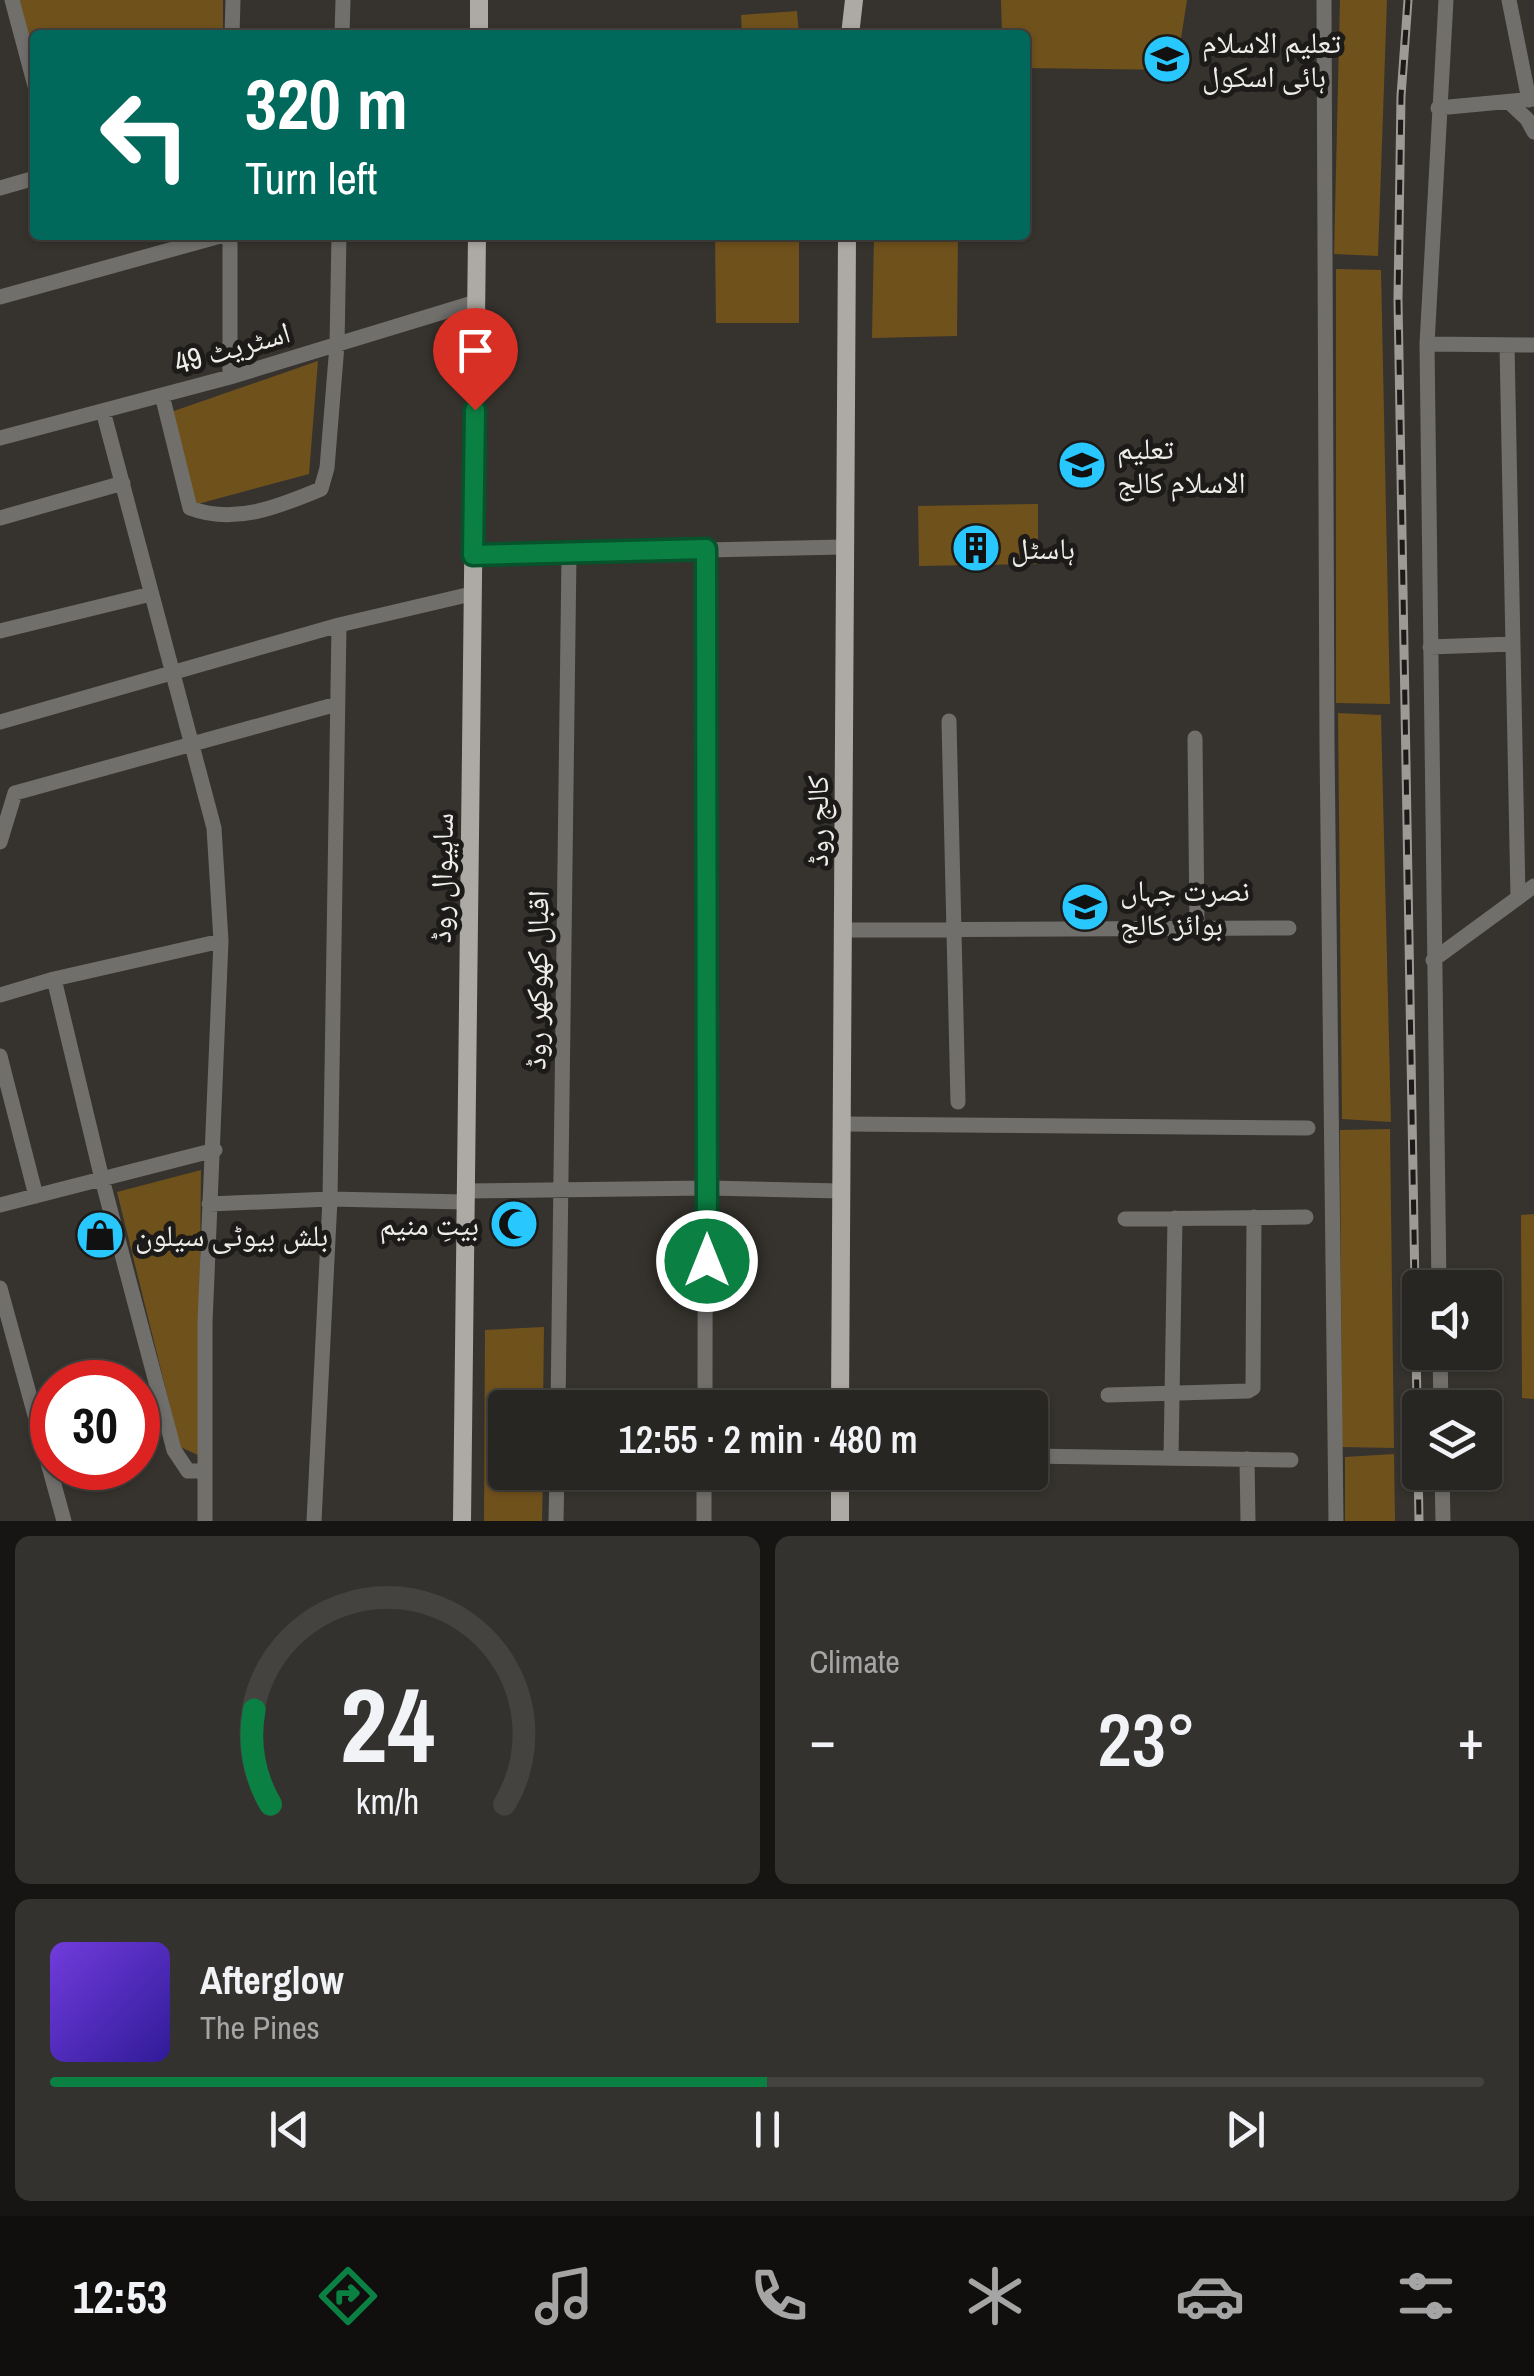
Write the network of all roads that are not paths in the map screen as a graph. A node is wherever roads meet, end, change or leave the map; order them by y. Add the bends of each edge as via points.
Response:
1 (12, 0) edge
2 (233, 0) edge
3 (343, 0) edge
4 (480, 0) edge
5 (854, 0) edge
6 (1324, 0) edge
7 (1446, 0) edge
8 (1509, 0) edge
9 (232, 30) edge
10 (342, 30) edge
11 (479, 30) edge
12 (851, 30) edge
13 (30, 67) edge
14 (1531, 100) edge
15 (1510, 104) junction
16 (1438, 108) junction
17 (1534, 132) edge
18 (30, 179) edge
19 (0, 188) edge
20 (209, 240) edge
21 (227, 240) edge
22 (339, 240) edge
23 (477, 240) edge
24 (848, 240) edge
25 (0, 297) edge
26 (476, 302) junction
27 (1427, 344) junction
28 (338, 345) junction
29 (1507, 345) junction
30 (1534, 345) edge
31 (230, 377) junction
32 (162, 395) junction
33 (103, 411) junction
34 (0, 438) edge
35 (123, 483) junction
36 (0, 518) edge
37 (843, 547) junction
38 (706, 549) junction
39 (569, 554) junction
40 (473, 555) junction
41 (151, 594) junction
42 (471, 594) junction
43 (338, 625) junction
44 (0, 631) edge
45 (1513, 644) junction
46 (1430, 646) junction
47 (172, 674) junction
48 (336, 704) junction
49 (949, 721) dead end
50 (0, 722) edge
51 (1195, 738) dead end
52 (192, 744) junction
53 (0, 842) edge
54 (1534, 886) edge
55 (1518, 898) junction
56 (1197, 928) junction
57 (1289, 928) dead end
58 (844, 930) junction
59 (954, 930) junction
60 (221, 941) junction
61 (1433, 960) junction
62 (54, 979) junction
63 (0, 995) edge
64 (0, 1056) edge
65 (958, 1102) dead end
66 (842, 1124) junction
67 (1308, 1128) dead end
68 (214, 1150) junction
69 (102, 1179) junction
70 (708, 1188) junction
71 (561, 1190) junction
72 (840, 1191) junction
73 (36, 1196) junction
74 (465, 1196) junction
75 (330, 1200) junction
76 (209, 1204) junction
77 (0, 1205) edge
78 (1306, 1217) dead end
79 (1175, 1218) junction
80 (1254, 1218) junction
81 (1125, 1219) dead end
82 (1439, 1270) edge
83 (0, 1288) edge
84 (558, 1390) edge
85 (705, 1390) edge
86 (840, 1390) edge
87 (1172, 1394) junction
88 (1108, 1395) dead end
89 (1048, 1456) edge
90 (1171, 1458) junction
91 (1247, 1459) junction
92 (1291, 1460) dead end
93 (205, 1471) junction
94 (557, 1490) edge
95 (704, 1490) edge
96 (840, 1490) edge
97 (1442, 1490) edge
98 (64, 1521) edge
99 (206, 1521) edge
100 (314, 1521) edge
101 (462, 1521) edge
102 (556, 1521) edge
103 (704, 1521) edge
104 (840, 1521) edge
105 (1248, 1521) edge
106 (1336, 1521) edge
107 (1443, 1521) edge

1 - 13 street
2 - 9 street
3 - 10 street
4 - 11 main road
5 - 12 main road
6 - 106 street
7 - 16 street
8 - 14 street
14 - 15 street
15 - 16 street
15 - 17 street
16 - 27 street
18 - 19 street
20 - 25 street
21 - 31 street
22 - 28 street
23 - 26 main road, ساہیوال روڈ
24 - 37 main road, کالج روڈ
26 - 28 street, اسٹریٹ 49
26 - 40 main road, ساہیوال روڈ
27 - 29 street
27 - 46 street
28 - 31 street, اسٹریٹ 49
28 - 32 street via 326,480 294,500 226,518 190,508
29 - 30 street
29 - 45 street
31 - 32 street, اسٹریٹ 49
32 - 33 street, اسٹریٹ 49
33 - 34 street, اسٹریٹ 49
33 - 35 street
35 - 36 street
35 - 41 street
37 - 38 street
37 - 58 main road, کالج روڈ
38 - 39 street
38 - 70 street
39 - 40 street
39 - 71 street, اقبال کھوکھر روڈ
40 - 42 main road, ساہیوال روڈ
41 - 44 street
41 - 47 street
42 - 43 street
42 - 74 main road, ساہیوال روڈ
43 - 47 street
43 - 48 street
45 - 46 street
45 - 55 street
46 - 61 street
47 - 50 street
47 - 52 street
48 - 52 street
48 - 75 street
49 - 59 street
51 - 56 street
52 - 53 street via 15,793
52 - 60 street via 214,828
54 - 55 street
55 - 61 street
56 - 57 street
56 - 59 street
58 - 59 street
58 - 66 main road, کالج روڈ
59 - 65 street
60 - 62 street
60 - 68 street
61 - 82 street
62 - 63 street
62 - 69 street
64 - 73 street
66 - 67 street
66 - 72 main road, کالج روڈ
68 - 69 street
68 - 76 street
69 - 73 street
69 - 93 street via 174,1450 188,1471
70 - 71 street
70 - 72 street
70 - 85 street
71 - 74 street
71 - 84 street, اقبال کھوکھر روڈ
72 - 86 main road, کالج روڈ
73 - 77 street
74 - 75 street
74 - 101 main road, ساہیوال روڈ
75 - 76 street
75 - 100 street
76 - 93 street
78 - 80 street
79 - 80 street
79 - 81 street
79 - 87 street
80 - 87 street via 1253,1388
83 - 98 street
87 - 88 street
87 - 90 street
89 - 90 street
90 - 91 street
91 - 92 street
91 - 105 street
93 - 99 street
94 - 102 street
95 - 103 street
96 - 104 main road
97 - 107 street

